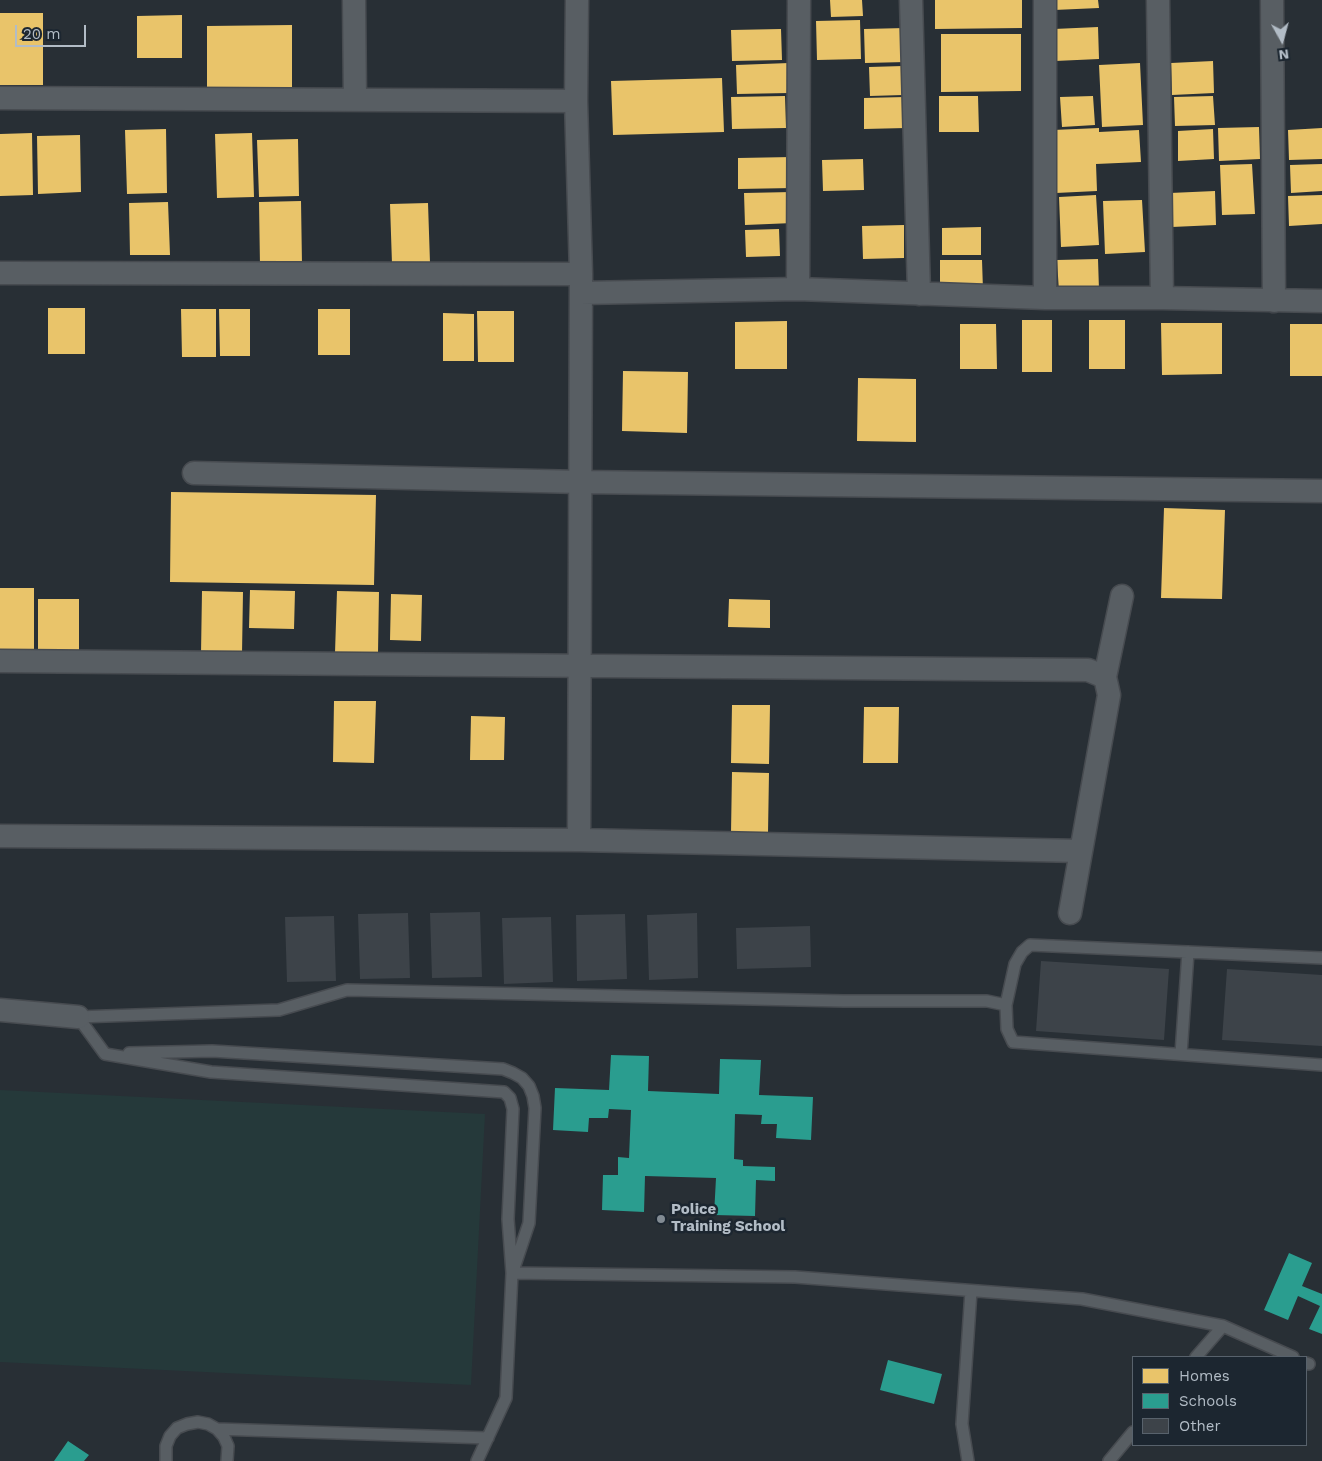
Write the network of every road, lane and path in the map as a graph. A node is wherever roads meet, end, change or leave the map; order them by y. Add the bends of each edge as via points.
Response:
1 (354, 0) edge
2 (577, 0) edge
3 (798, 0) edge
4 (911, 0) edge
5 (1045, 0) edge
6 (1158, 0) edge
7 (1272, 0) edge
8 (0, 98) edge
9 (355, 100) junction
10 (576, 101) junction
11 (0, 273) edge
12 (581, 283) junction
13 (798, 289) junction
14 (919, 294) junction
15 (1045, 298) junction
16 (1162, 298) junction
17 (1274, 301) junction
18 (1322, 301) edge
19 (194, 473) dead end
20 (581, 482) junction
21 (1322, 491) edge
22 (1122, 596) dead end
23 (0, 661) edge
24 (579, 667) junction
25 (1105, 678) junction
26 (0, 836) edge
27 (579, 840) junction
28 (1080, 851) junction
29 (1070, 913) dead end
30 (1188, 952) junction
31 (1322, 958) edge
32 (1006, 1005) junction
33 (0, 1010) edge
34 (78, 1017) junction
35 (105, 1054) junction
36 (1181, 1054) junction
37 (1322, 1065) edge
38 (512, 1273) junction
39 (971, 1291) junction
40 (1223, 1326) junction
41 (1197, 1356) edge
42 (1291, 1356) edge
43 (217, 1429) junction
44 (1132, 1433) edge
45 (488, 1438) junction
46 (166, 1461) edge
47 (227, 1461) edge
48 (478, 1461) edge
49 (968, 1461) edge
50 (1109, 1461) edge

1 - 9 street
2 - 10 street
3 - 13 street
4 - 14 street
5 - 15 street
6 - 16 street
7 - 17 street
8 - 9 street
9 - 10 street
10 - 12 street
11 - 12 street
12 - 13 street
12 - 20 street
13 - 14 street
14 - 15 street
15 - 16 street
16 - 17 street
17 - 18 street
19 - 20 street
20 - 21 street
20 - 24 street
22 - 25 street
23 - 24 street
24 - 25 street via 1088,670
24 - 27 street
25 - 28 street via 1109,695
26 - 27 street
27 - 28 street
28 - 29 street
30 - 31 lane
30 - 32 lane via 1030,945 1015,964
30 - 36 lane
32 - 34 lane via 987,1001 834,1001 348,990 279,1010
32 - 36 lane via 1007,1029 1013,1042
33 - 34 street
34 - 35 lane
35 - 38 lane via 211,1072 504,1092 513,1109 508,1219
35 - 38 lane via 212,1051 513,1073 529,1086 535,1108 529,1223
36 - 37 lane
38 - 39 lane via 796,1278
38 - 45 lane via 506,1398
39 - 40 lane via 1082,1299
39 - 49 lane via 962,1424
40 - 41 lane
40 - 42 lane
43 - 45 lane
43 - 46 lane via 198,1422 177,1428 166,1446
43 - 47 lane via 228,1446
44 - 50 lane
45 - 48 lane

